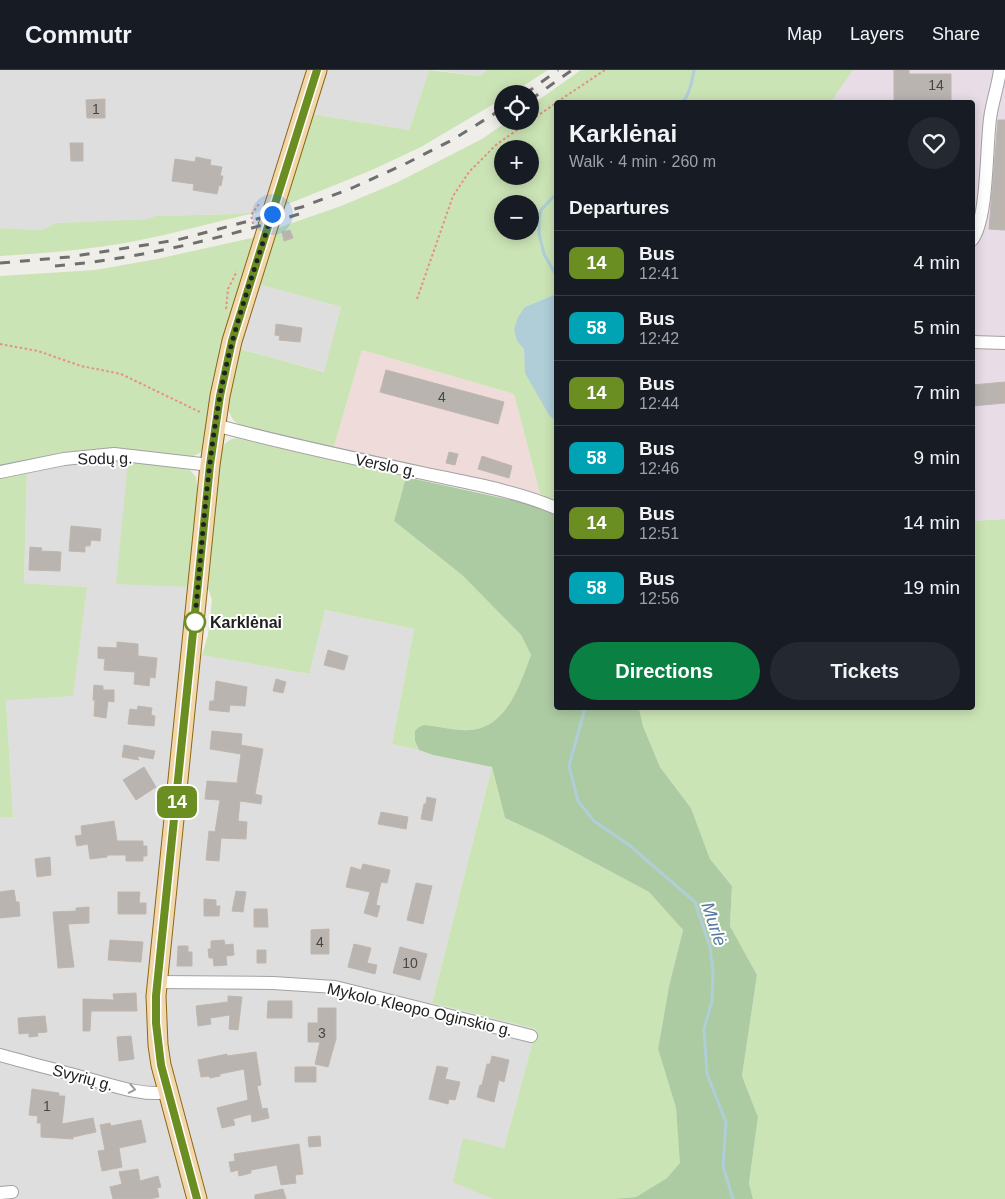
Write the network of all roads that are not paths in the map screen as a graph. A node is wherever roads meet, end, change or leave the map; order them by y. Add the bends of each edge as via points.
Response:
1 (309, 70) edge
2 (317, 70) edge
3 (1000, 70) edge
4 (975, 236) edge
5 (975, 342) edge
6 (1005, 343) edge
7 (215, 425) junction
8 (210, 465) junction
9 (0, 472) edge
10 (554, 507) edge
11 (158, 982) junction
12 (531, 1036) dead end
13 (0, 1055) edge
14 (168, 1092) junction
15 (197, 1199) edge

1 - 2 street
2 - 7 main road via 232,341
3 - 4 street via 989,128 982,218
5 - 6 street
7 - 8 main road
7 - 10 street, Verslo g. via 322,452 484,486
8 - 9 street, Sodų g. via 106,455 64,459
8 - 11 main road
11 - 12 street, Mykolo Kleopo Oginskio g. via 335,987
11 - 14 main road via 158,1045
13 -> 14 street, Svyrių g. via 121,1087
14 - 15 main road

